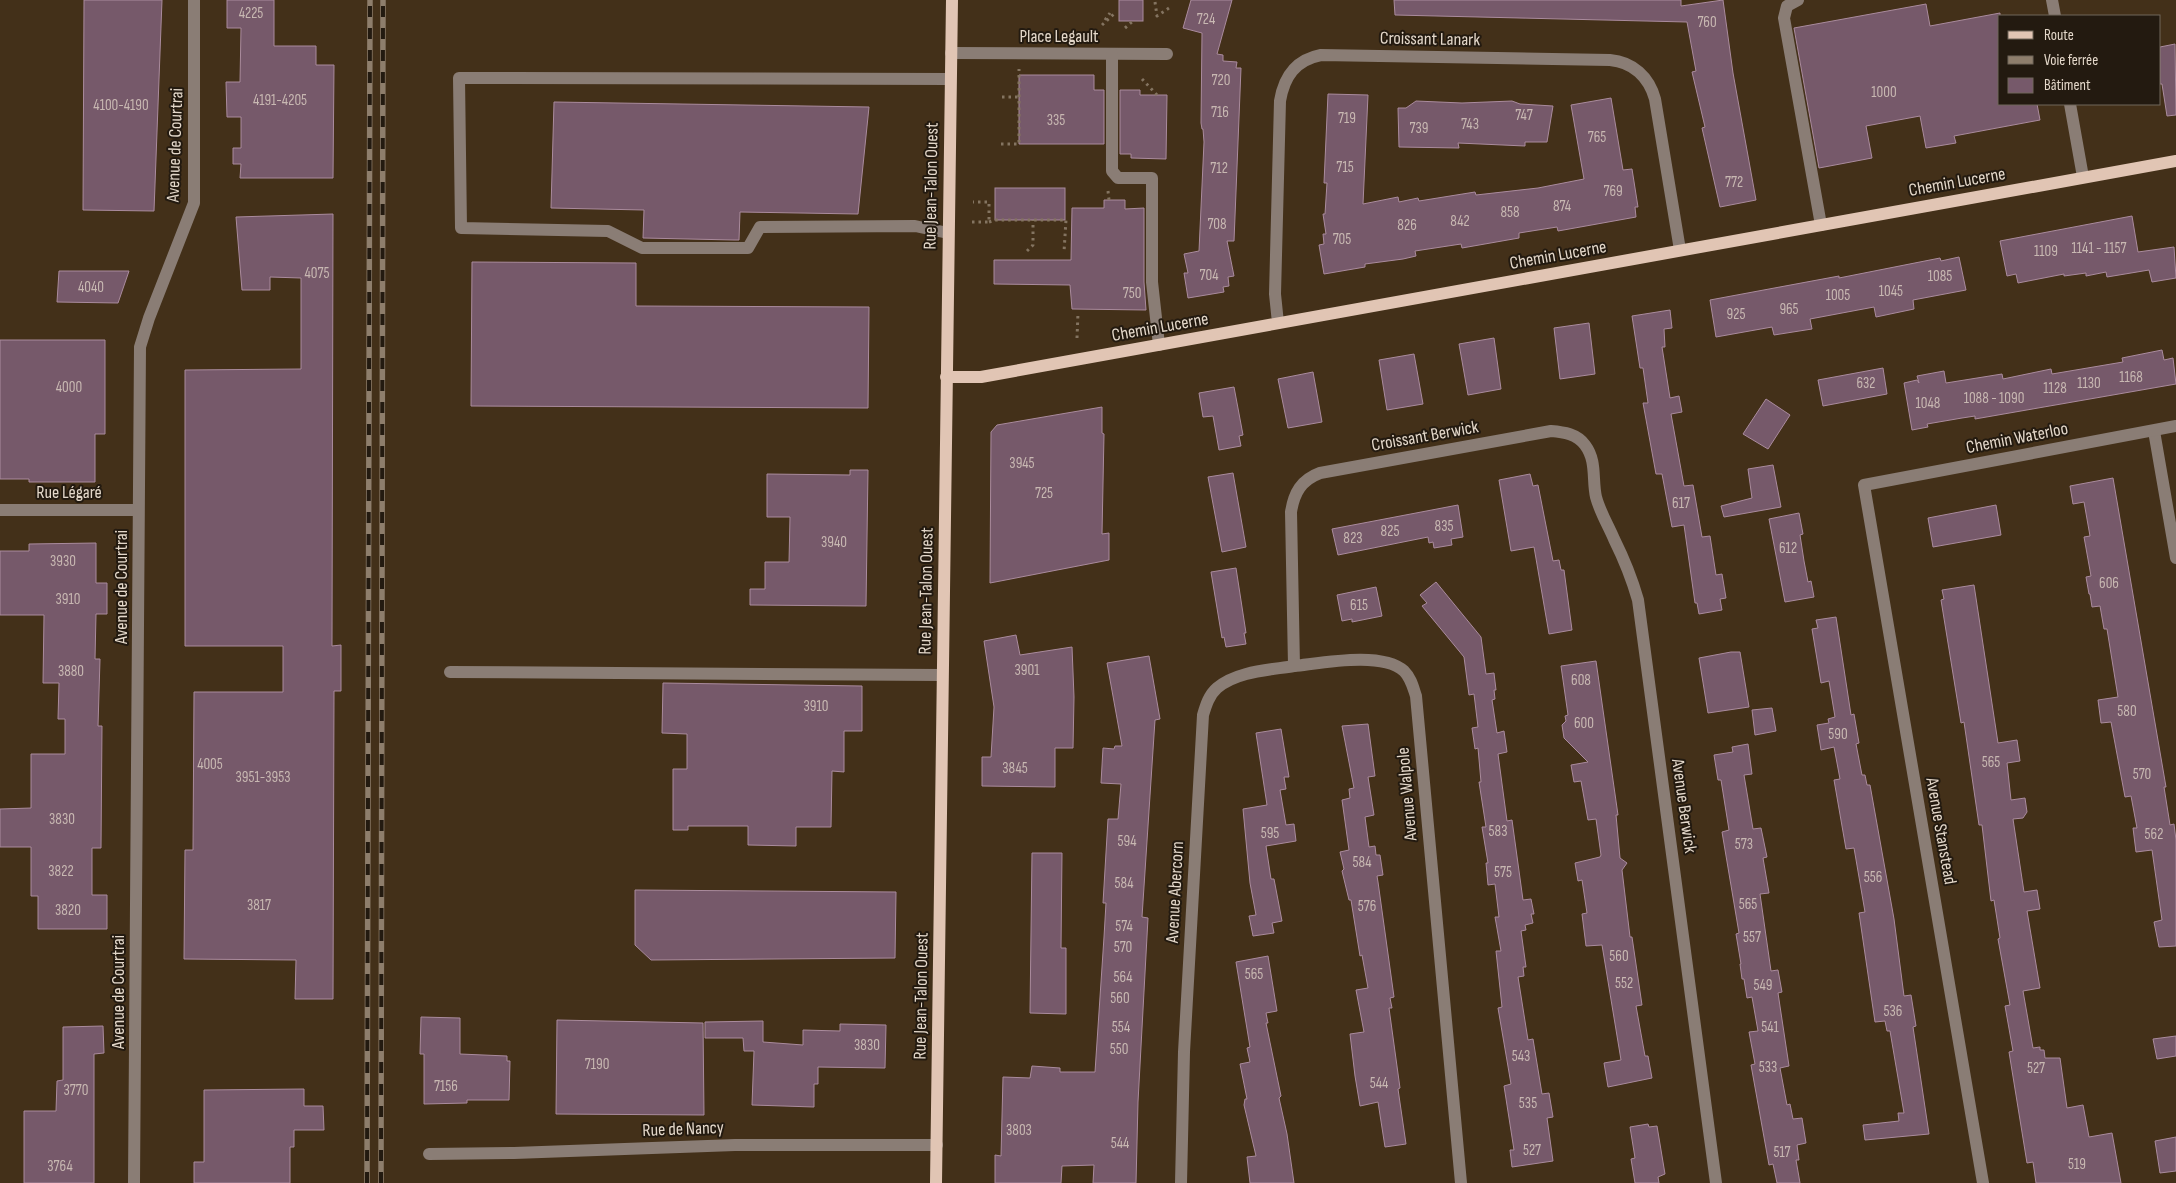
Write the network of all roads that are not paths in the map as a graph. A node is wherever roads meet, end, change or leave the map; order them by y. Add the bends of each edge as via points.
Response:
1 (194, 0) edge
2 (952, 0) edge
3 (1798, 0) edge
4 (2052, 0) edge
5 (2055, 15) edge
6 (951, 53) junction
7 (1112, 54) junction
8 (1167, 54) dead end
9 (950, 79) junction
10 (2070, 105) edge
11 (2176, 161) edge
12 (2083, 177) junction
13 (1822, 225) junction
14 (948, 233) junction
15 (1680, 250) junction
16 (1278, 323) junction
17 (1159, 345) junction
18 (946, 377) junction
19 (2176, 426) edge
20 (2154, 431) junction
21 (1585, 444) joint
22 (1864, 485) joint
23 (0, 510) edge
24 (138, 510) junction
25 (2176, 558) edge
26 (1294, 666) junction
27 (450, 672) dead end
28 (942, 675) junction
29 (937, 1145) junction
30 (429, 1154) dead end
31 (134, 1183) edge
32 (936, 1183) edge
33 (1182, 1183) edge
34 (1461, 1183) edge
35 (1716, 1183) edge
36 (1983, 1183) edge

1 - 24 street, Avenue de Courtrai via 194,203 140,347
2 - 6 main road, Rue Jean-Talon Ouest
3 - 13 street via 1787,6 1784,18
4 - 5 street
6 - 7 street, Place Legault
6 - 9 main road, Rue Jean-Talon Ouest
7 - 8 street, Place Legault
7 - 17 street via 1112,171 1118,178 1152,178 1152,282
9 - 14 main road, Rue Jean-Talon Ouest
9 - 14 street via 459,78 460,228 608,231 642,248 748,248 760,227 915,226
10 - 12 street
11 - 12 main road, Chemin Lucerne
12 - 13 main road, Chemin Lucerne
13 - 15 main road, Chemin Lucerne
14 - 18 main road, Rue Jean-Talon Ouest
15 - 16 main road, Chemin Lucerne
15 - 16 street, Croissant Lanark via 1655,99 1647,80 1631,66 1610,60 1321,54 1306,58 1294,68 1283,86 1280,102 1275,294
16 - 17 main road, Chemin Lucerne
17 - 18 main road, Chemin Lucerne via 981,377
18 - 28 main road, Rue Jean-Talon Ouest
19 - 20 street, Chemin Waterloo
20 - 22 street, Chemin Waterloo
20 - 25 street
21 - 26 street, Croissant Berwick via 1570,434 1551,431 1335,470 1312,476 1304,482 1294,498 1291,512
21 - 35 street, Avenue Berwick via 1594,465 1596,495 1601,510 1628,568 1638,600
22 - 36 street, Avenue Stanstead
23 - 24 street, Rue Légaré
24 - 31 street, Avenue de Courtrai
26 - 33 street, Avenue Abercorn via 1257,672 1218,687 1203,715 1185,1032
26 - 34 street, Avenue Walpole via 1378,661 1406,672 1412,682 1417,706
27 - 28 street
28 - 29 main road, Rue Jean-Talon Ouest
29 - 30 street, Rue de Nancy via 735,1145
29 - 32 main road, Rue Jean-Talon Ouest

